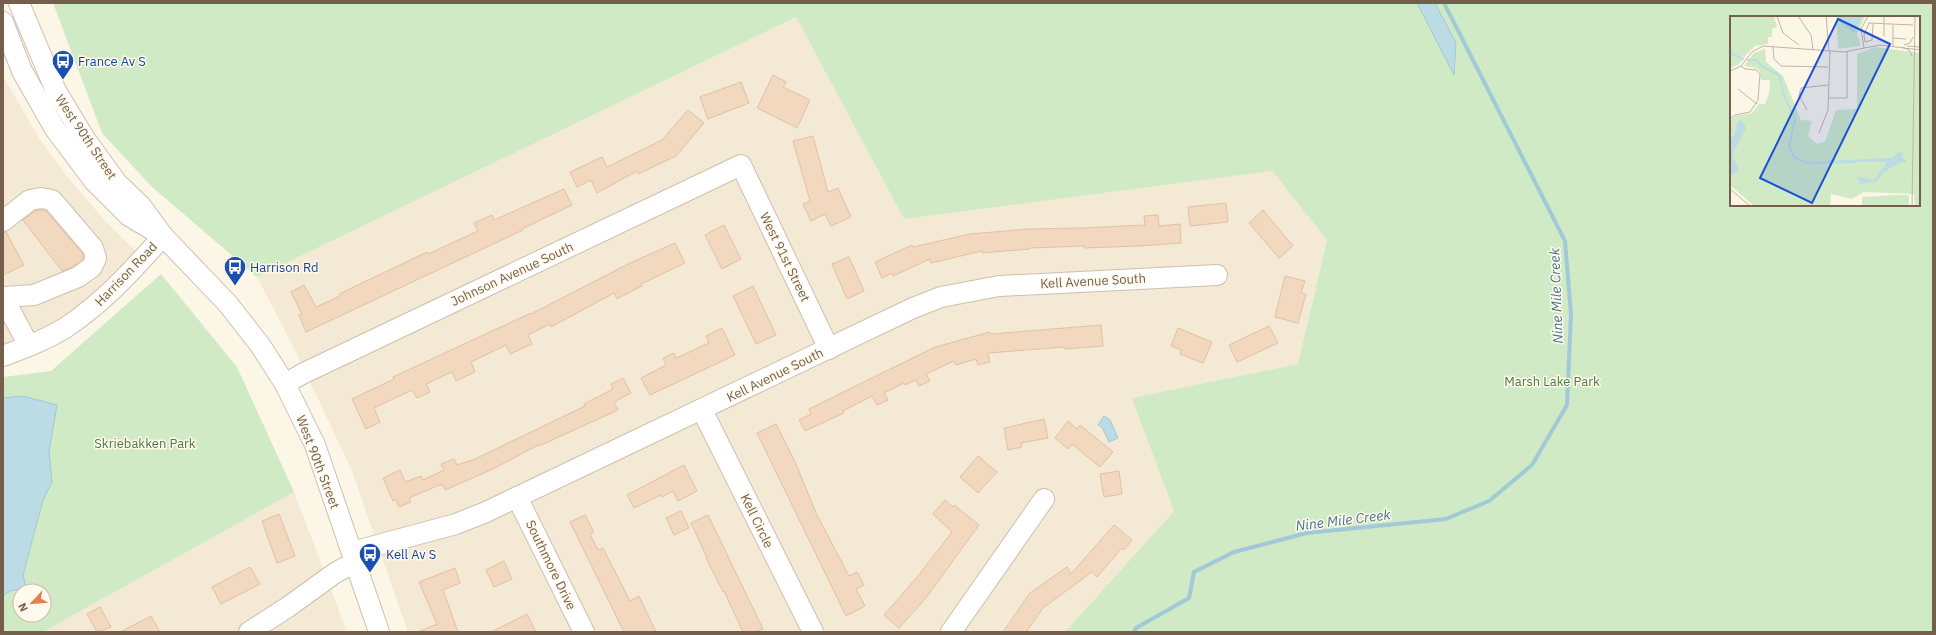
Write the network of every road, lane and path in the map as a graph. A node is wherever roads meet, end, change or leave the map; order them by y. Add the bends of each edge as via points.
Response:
1 (19, 3) edge
2 (3, 22) edge
3 (741, 165) joint
4 (3, 221) edge
5 (163, 236) junction
6 (1217, 275) dead end
7 (3, 297) edge
8 (29, 346) junction
9 (829, 349) junction
10 (3, 356) edge
11 (285, 384) junction
12 (702, 410) junction
13 (517, 497) junction
14 (1044, 499) dead end
15 (353, 557) junction
16 (249, 632) edge
17 (379, 632) edge
18 (584, 632) edge
19 (813, 632) edge
20 (951, 632) edge

1 - 5 street, West 90th Street via 56,91 85,139 117,183 141,206
2 - 5 street, West 90th Street via 22,71 55,129 90,175 129,216
3 - 9 street, West 91st Street
3 - 11 street, Johnson Avenue South
4 - 7 street via 30,200 52,200 93,248 96,258 92,267 78,277 34,295
5 - 8 street, Harrison Road via 123,281 95,307 64,329
5 - 11 street, West 90th Street via 228,304 260,345
6 - 9 street, Kell Avenue South via 999,286 970,290 913,308
7 - 8 street
8 - 10 street, Harrison Road
9 - 12 street, Kell Avenue South
11 - 15 street, West 90th Street via 315,445
12 - 13 street, Kell Avenue South
12 - 19 street, Kell Circle
13 - 15 street, Kell Avenue South via 456,524
13 - 18 street, Southmore Drive
14 - 20 street
15 - 16 street, Kell Avenue South via 288,608
15 - 17 street, West 90th Street

